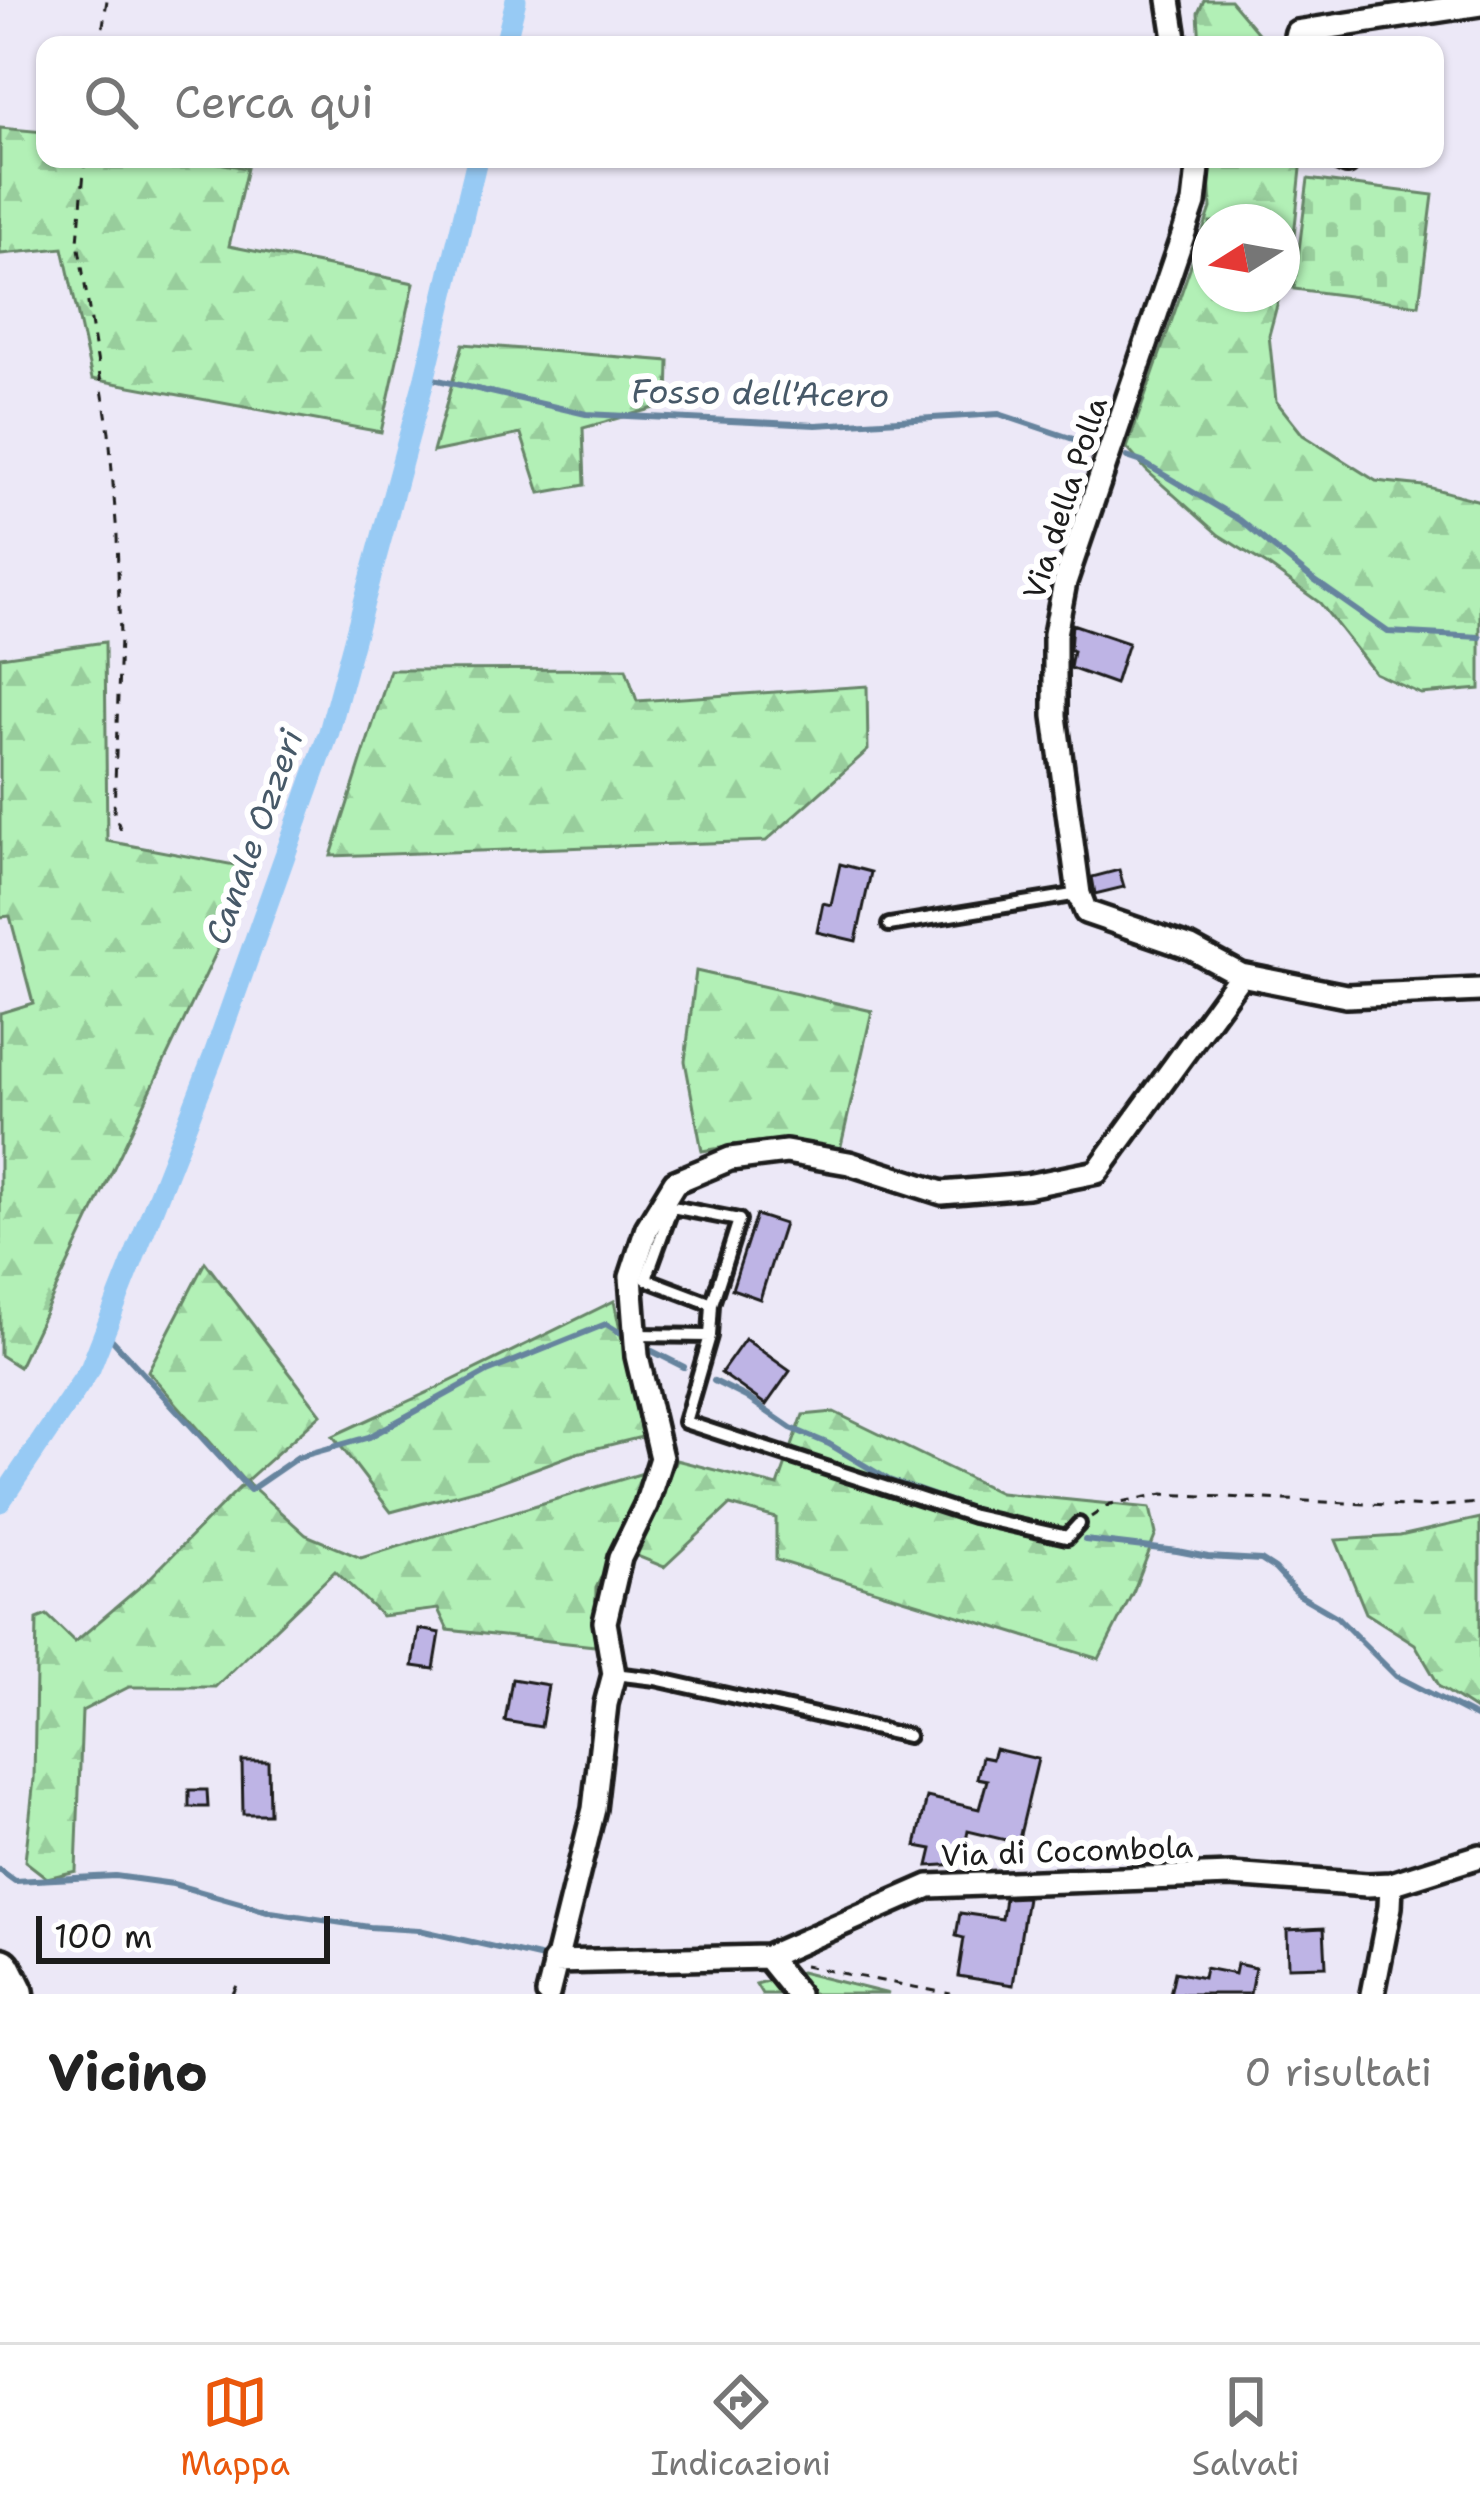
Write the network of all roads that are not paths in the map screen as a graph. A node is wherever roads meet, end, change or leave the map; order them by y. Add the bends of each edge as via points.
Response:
1 (1169, 0) edge
2 (1480, 4) edge
3 (1175, 36) edge
4 (1296, 36) edge
5 (1198, 168) edge
6 (1079, 894) junction
7 (890, 925) dead end
8 (1241, 975) junction
9 (1480, 990) edge
10 (712, 1304) junction
11 (636, 1335) junction
12 (710, 1336) junction
13 (1079, 1524) road end
14 (614, 1674) junction
15 (908, 1736) dead end
16 (1480, 1856) edge
17 (1391, 1884) junction
18 (767, 1957) junction
19 (554, 1962) junction
20 (0, 1970) edge
21 (11, 1994) edge
22 (548, 1994) edge
23 (797, 1994) edge
24 (1373, 1994) edge

1 - 3 street
2 - 4 street
5 - 6 street, Via della Polla via 1194,203 1065,582 1055,634 1055,716
6 - 7 lane
6 - 8 street via 1086,912 1191,948
8 - 9 street via 1346,996
8 - 11 street via 1096,1172 942,1193 786,1152 730,1159 675,1182 647,1228 631,1277
10 - 10 lane via 646,1279 672,1207 739,1220
10 - 12 lane
11 - 12 lane
11 - 14 street via 661,1458 620,1558 605,1622
12 - 13 lane via 685,1422 973,1516 1067,1537
14 - 15 lane
14 - 19 street via 594,1809
16 - 17 street, Via di Cocombola
17 - 18 street, Via di Cocombola via 1231,1875 929,1886
17 - 24 street
18 - 19 street, Via di Cocombola
18 - 23 street
19 - 22 street
20 - 21 highway

